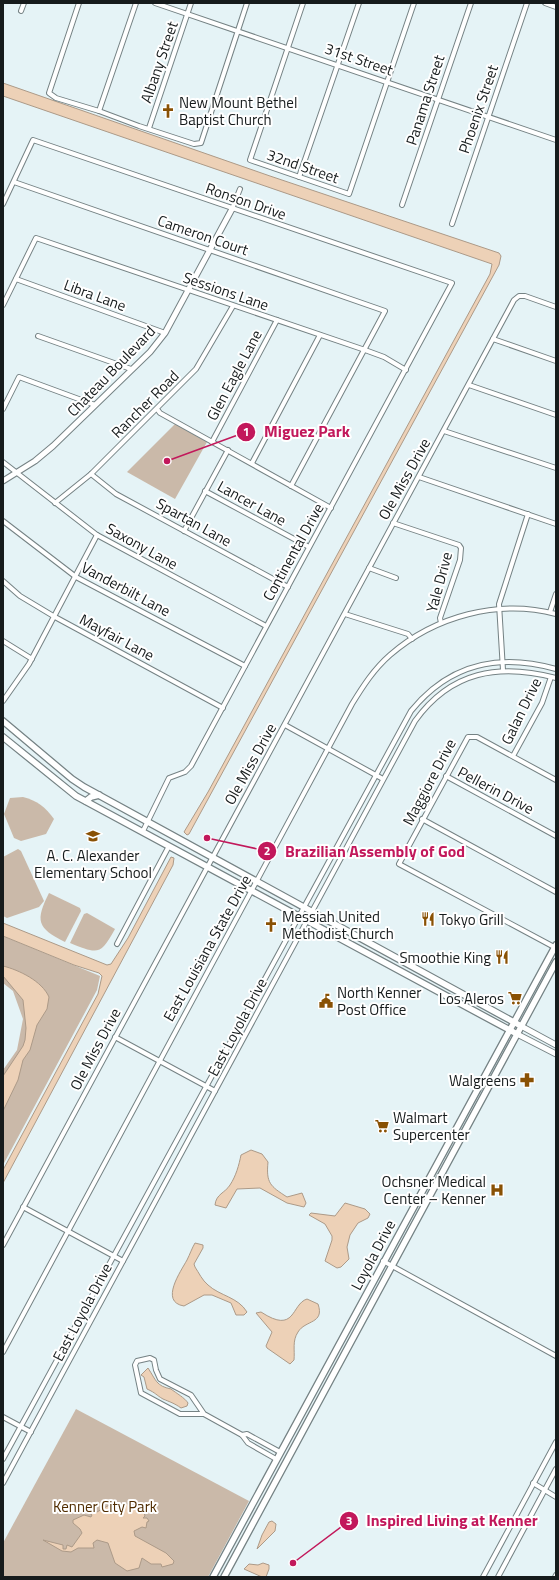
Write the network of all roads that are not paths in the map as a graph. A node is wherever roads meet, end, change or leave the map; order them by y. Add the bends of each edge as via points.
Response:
1 (24, 3) edge
2 (79, 3) edge
3 (136, 3) edge
4 (155, 3) edge
5 (191, 3) edge
6 (246, 3) edge
7 (303, 3) edge
8 (359, 3) edge
9 (414, 3) edge
10 (471, 3) edge
11 (527, 3) edge
12 (545, 3) edge
13 (556, 7) edge
14 (21, 11) dead end
15 (188, 14) junction
16 (237, 31) junction
17 (287, 48) junction
18 (338, 65) junction
19 (388, 82) junction
20 (438, 99) junction
21 (99, 111) junction
22 (488, 116) junction
23 (149, 128) junction
24 (556, 140) edge
25 (300, 177) junction
26 (14, 182) junction
27 (240, 189) dead end
28 (3, 204) edge
29 (402, 205) dead end
30 (232, 208) junction
31 (452, 224) dead end
32 (210, 250) junction
33 (16, 279) junction
34 (452, 284) joint
35 (188, 291) junction
36 (3, 305) edge
37 (233, 306) junction
38 (556, 307) edge
39 (277, 320) junction
40 (165, 333) junction
41 (320, 335) junction
42 (38, 336) dead end
43 (493, 339) junction
44 (365, 350) junction
45 (556, 361) edge
46 (131, 369) junction
47 (406, 370) junction
48 (468, 385) junction
49 (95, 405) junction
50 (3, 409) edge
51 (157, 410) junction
52 (556, 416) edge
53 (444, 431) junction
54 (212, 442) junction
55 (228, 450) junction
56 (3, 462) edge
57 (252, 463) junction
58 (556, 468) edge
59 (16, 473) junction
60 (91, 474) junction
61 (419, 477) junction
62 (3, 481) edge
63 (292, 486) junction
64 (205, 490) junction
65 (55, 503) junction
66 (331, 508) junction
67 (528, 514) junction
68 (3, 521) edge
69 (393, 523) junction
70 (556, 524) edge
71 (184, 531) junction
72 (97, 535) junction
73 (309, 547) junction
74 (369, 568) junction
75 (76, 577) junction
76 (396, 578) dead end
77 (3, 581) edge
78 (288, 587) junction
79 (556, 594) edge
80 (498, 608) junction
81 (550, 612) junction
82 (345, 614) junction
83 (556, 614) edge
84 (55, 617) junction
85 (441, 623) junction
86 (266, 626) junction
87 (412, 639) junction
88 (3, 641) edge
89 (32, 659) junction
90 (502, 661) junction
91 (245, 666) junction
92 (556, 669) edge
93 (503, 670) junction
94 (554, 677) edge
95 (3, 701) edge
96 (223, 708) junction
97 (3, 721) edge
98 (285, 725) junction
99 (3, 737) edge
100 (329, 749) junction
101 (513, 756) junction
102 (375, 774) junction
103 (446, 776) junction
104 (383, 779) junction
105 (556, 780) edge
106 (99, 795) junction
107 (86, 801) junction
108 (126, 810) junction
109 (422, 820) junction
110 (125, 822) junction
111 (147, 822) junction
112 (143, 831) junction
113 (556, 836) edge
114 (169, 846) junction
115 (212, 858) junction
116 (207, 866) junction
117 (257, 883) junction
118 (253, 891) junction
119 (556, 892) edge
120 (302, 907) junction
121 (311, 912) junction
122 (298, 916) junction
123 (307, 920) junction
124 (340, 928) junction
125 (336, 936) junction
126 (117, 944) dead end
127 (556, 946) edge
128 (382, 950) junction
129 (377, 959) junction
130 (556, 962) edge
131 (420, 971) junction
132 (416, 980) junction
133 (459, 992) junction
134 (455, 1000) junction
135 (522, 1006) junction
136 (530, 1010) junction
137 (514, 1022) junction
138 (521, 1026) junction
139 (509, 1029) junction
140 (517, 1034) junction
141 (115, 1037) junction
142 (556, 1045) edge
143 (556, 1054) edge
144 (159, 1061) junction
145 (205, 1086) junction
146 (216, 1091) junction
147 (420, 1193) junction
148 (429, 1199) junction
149 (23, 1207) junction
150 (68, 1232) junction
151 (3, 1245) edge
152 (113, 1256) junction
153 (123, 1261) junction
154 (383, 1261) junction
155 (392, 1267) junction
156 (351, 1322) junction
157 (360, 1326) junction
158 (3, 1352) edge
159 (556, 1356) edge
160 (314, 1390) junction
161 (323, 1395) junction
162 (204, 1414) junction
163 (300, 1415) junction
164 (3, 1417) edge
165 (309, 1420) junction
166 (20, 1426) junction
167 (31, 1432) junction
168 (242, 1435) junction
169 (556, 1442) edge
170 (280, 1452) junction
171 (3, 1458) edge
172 (276, 1459) junction
173 (556, 1469) edge
174 (3, 1483) edge
175 (533, 1483) junction
176 (261, 1487) junction
177 (544, 1491) junction
178 (270, 1492) junction
179 (556, 1497) edge
180 (230, 1545) junction
181 (239, 1550) junction
182 (213, 1577) edge
183 (224, 1577) edge
184 (483, 1577) edge
185 (498, 1577) edge

1 - 14 street
2 - 21 street via 49,93 56,98
3 - 21 street
4 - 15 street, 31st Street
5 - 15 street, Albany Street
6 - 16 street
7 - 17 street
8 - 18 street
9 - 19 street
10 - 20 street, Panama Street
11 - 22 street, Phoenix Street
12 - 13 street
15 - 16 street, 31st Street
15 - 23 street, Albany Street
16 - 17 street, 31st Street
16 - 23 street via 201,143 194,144
17 - 18 street, 31st Street
17 - 25 street, 32nd Street via 250,160
18 - 19 street, 31st Street
18 - 25 street
19 - 20 street, 31st Street
19 - 25 street, 32nd Street via 349,194
20 - 22 street, 31st Street
20 - 29 street, Panama Street
21 - 23 street
22 - 24 street, 31st Street
22 - 31 street, Phoenix Street
26 - 28 street
26 - 30 street, Ronson Drive via 33,140
26 - 32 street, Cameron Court
27 - 30 street, Chateau Boulevard
30 - 32 street, Chateau Boulevard
30 - 34 street, Ronson Drive
32 - 35 street, Chateau Boulevard
32 - 44 street, Cameron Court via 385,311
33 - 35 street, Sessions Lane via 36,238
33 - 36 street
33 - 40 street, Libra Lane
34 - 47 street, Continental Drive
35 - 37 street, Sessions Lane
35 - 40 street, Chateau Boulevard
37 - 39 street, Sessions Lane
37 - 51 street, Rancher Road via 196,369
38 - 43 street, Ole Miss Drive via 519,296 514,300
39 - 41 street, Sessions Lane
39 - 54 street, Glen Eagle Lane
40 - 46 street, Chateau Boulevard via 150,352
41 - 44 street, Sessions Lane
41 - 57 street
42 - 46 street
43 - 45 street
43 - 48 street, Ole Miss Drive
44 - 47 street, Sessions Lane via 384,357
44 - 63 street
46 - 49 street, Chateau Boulevard
47 - 66 street, Continental Drive
48 - 52 street
48 - 53 street, Ole Miss Drive
49 - 50 street via 19,377
49 - 59 street, Chateau Boulevard via 53,446
51 - 54 street
51 - 60 street, Rancher Road
53 - 58 street
53 - 61 street, Ole Miss Drive
54 - 55 street
55 - 57 street
55 - 64 street
56 - 59 street, Saxony Lane
57 - 63 street
59 - 62 street, Chateau Boulevard
59 - 65 street, Saxony Lane
60 - 65 street, Rancher Road
60 - 71 street, Spartan Lane via 116,494
61 - 67 street
61 - 69 street, Ole Miss Drive
63 - 66 street
64 - 71 street
64 - 73 street, Lancer Lane
65 - 72 street, Saxony Lane
66 - 73 street, Continental Drive
67 - 70 street
67 - 80 street
68 - 75 street, Vanderbilt Lane
69 - 74 street, Ole Miss Drive
69 - 85 street, Yale Drive via 459,545 461,548 460,560 440,618
71 - 78 street, Spartan Lane
72 - 75 street
72 - 86 street, Saxony Lane
73 - 78 street, Continental Drive
74 - 76 street
74 - 82 street, Ole Miss Drive
75 - 84 street
75 - 91 street, Vanderbilt Lane
77 - 84 street, Mayfair Lane via 20,596
78 - 86 street, Continental Drive
79 - 81 street
80 - 81 street, East Louisiana State Drive
80 - 85 street, East Louisiana State Drive via 478,611
80 - 90 street
81 - 83 street, East Louisiana State Drive
82 - 87 street via 408,634
82 - 98 street, Ole Miss Drive
84 - 89 street
84 - 96 street, Mayfair Lane
85 - 87 street, East Louisiana State Drive
86 - 91 street, Continental Drive
87 - 100 street, East Louisiana State Drive via 368,678
88 - 89 street
89 - 95 street
90 - 92 street, East Loyola Drive via 523,662
90 - 93 street
90 - 102 street, East Loyola Drive via 481,664 458,672 427,693 405,719
91 - 96 street, Continental Drive
93 - 94 street, East Loyola Drive
93 - 104 street, East Loyola Drive via 470,677 433,700 415,721
94 - 101 street, Galan Drive
96 - 111 street, Continental Drive via 191,766 169,778
97 - 106 main road via 72,779
98 - 100 street
98 - 115 street, Ole Miss Drive
99 - 107 main road via 68,790
100 - 102 street
100 - 117 street, East Louisiana State Drive
101 - 103 street, Maggiore Drive via 477,736 471,736 465,740
101 - 105 street
102 - 104 street
102 - 120 street, East Loyola Drive
103 - 109 street, Maggiore Drive
103 - 113 street, Pellerin Drive
104 - 121 street, East Loyola Drive
106 - 107 main road
106 - 108 main road
107 - 110 main road
108 - 110 main road
108 - 111 main road
109 - 119 street
109 - 127 street, Maggiore Drive via 399,864
110 - 112 main road
111 - 112 street, Continental Drive
111 - 115 main road
112 - 114 main road
114 - 116 main road
114 - 126 street
115 - 116 street, Ole Miss Drive
115 - 117 main road
116 - 118 main road
116 - 141 street, Ole Miss Drive
117 - 118 street, East Louisiana State Drive
117 - 120 main road
118 - 122 main road
118 - 144 street, East Louisiana State Drive
120 - 121 main road
120 - 122 street, East Loyola Drive
121 - 123 street, East Loyola Drive
121 - 124 main road
122 - 123 main road
122 - 145 street, East Loyola Drive
123 - 125 main road
123 - 146 street, East Loyola Drive
124 - 125 main road
124 - 128 main road
125 - 129 main road
127 - 135 main road, Loyola Drive
128 - 129 main road
128 - 131 main road
129 - 132 main road
130 - 136 main road, Loyola Drive
131 - 132 main road
131 - 133 main road
132 - 134 main road
133 - 134 main road
133 - 137 main road
134 - 139 main road
135 - 136 main road
135 - 137 main road, Loyola Drive
136 - 138 main road, Loyola Drive
137 - 138 main road
137 - 139 main road, Loyola Drive
138 - 140 main road, Loyola Drive
138 - 142 street
139 - 140 main road
139 - 147 main road, Loyola Drive
140 - 143 street
140 - 148 main road, Loyola Drive
141 - 144 street
141 - 149 street, Ole Miss Drive
144 - 145 street
144 - 150 street, East Louisiana State Drive
145 - 146 street
145 - 152 street, East Loyola Drive
146 - 153 street, East Loyola Drive
147 - 148 main road
147 - 154 main road, Loyola Drive
148 - 155 main road, Loyola Drive
149 - 150 street
149 - 151 street, Ole Miss Drive
150 - 152 street
150 - 158 street, East Louisiana State Drive
152 - 153 street
152 - 166 street, East Loyola Drive
153 - 167 street, East Loyola Drive
154 - 155 street
154 - 156 main road, Loyola Drive
155 - 157 main road, Loyola Drive
155 - 159 street
156 - 157 main road
156 - 160 main road, Loyola Drive
157 - 161 main road, Loyola Drive
160 - 161 main road
160 - 163 main road, Loyola Drive
161 - 165 main road, Loyola Drive
162 - 162 street via 191,1395 160,1379 154,1360 150,1358 137,1361 135,1365 141,1393 180,1414
162 - 168 street
163 - 165 main road
163 - 170 main road, Loyola Drive
164 - 166 street
165 - 178 main road, Loyola Drive
166 - 167 street
166 - 171 street, East Loyola Drive
167 - 174 street, East Loyola Drive
168 - 170 street via 247,1434
168 - 172 street via 248,1443
169 - 175 street
170 - 172 main road, Loyola Drive
172 - 176 main road, Loyola Drive
173 - 177 street
175 - 177 street
175 - 184 street
176 - 178 main road
176 - 180 main road, Loyola Drive
177 - 179 street
177 - 185 street
178 - 181 main road, Loyola Drive
180 - 181 main road
180 - 182 main road, Loyola Drive
181 - 183 main road, Loyola Drive

